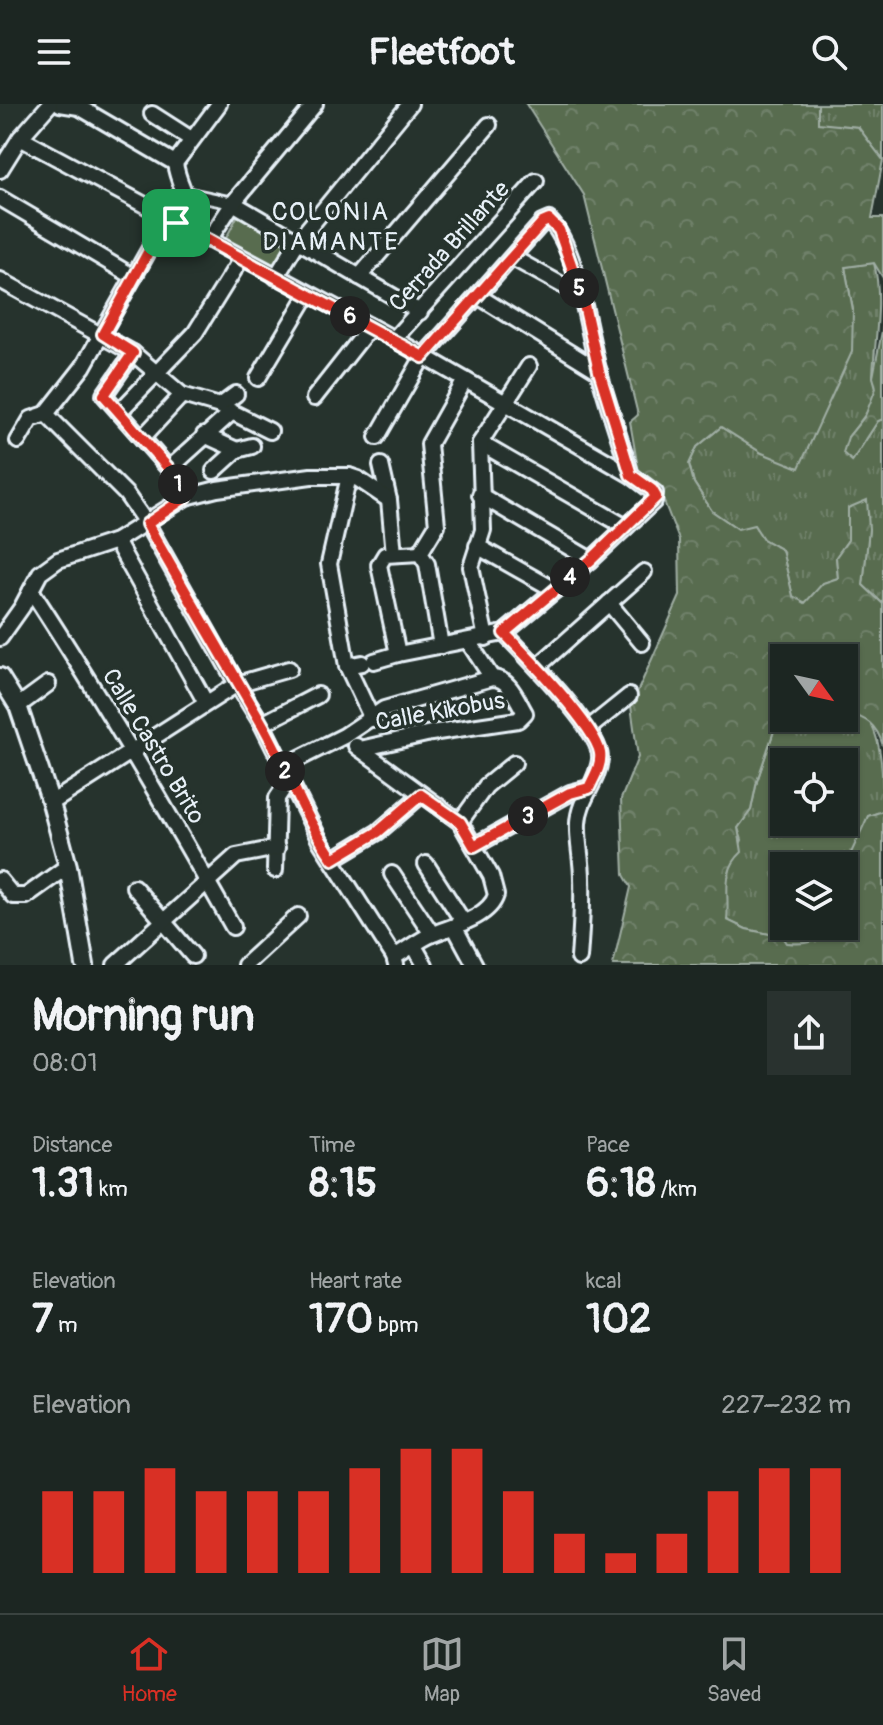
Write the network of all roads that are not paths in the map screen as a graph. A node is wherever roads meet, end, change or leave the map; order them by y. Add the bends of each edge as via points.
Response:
1 (50, 104) edge
2 (60, 104) edge
3 (219, 104) edge
4 (315, 104) edge
5 (410, 104) edge
6 (152, 114) dead end
7 (489, 125) dead end
8 (20, 138) junction
9 (191, 139) junction
10 (175, 163) junction
11 (0, 170) edge
12 (536, 181) dead end
13 (185, 193) junction
14 (0, 198) edge
15 (233, 203) junction
16 (167, 218) junction
17 (187, 228) junction
18 (209, 240) junction
19 (298, 241) junction
20 (513, 258) junction
21 (241, 259) junction
22 (134, 277) junction
23 (276, 277) junction
24 (359, 277) junction
25 (0, 280) edge
26 (308, 294) junction
27 (478, 296) junction
28 (582, 296) junction
29 (420, 312) junction
30 (370, 327) junction
31 (103, 334) junction
32 (394, 339) junction
33 (133, 353) junction
34 (423, 357) junction
35 (529, 366) dead end
36 (599, 371) junction
37 (156, 374) junction
38 (258, 378) dead end
39 (465, 380) junction
40 (236, 394) dead end
41 (182, 395) junction
42 (314, 398) dead end
43 (504, 402) junction
44 (226, 409) junction
45 (119, 412) junction
46 (46, 414) junction
47 (270, 431) dead end
48 (204, 435) junction
49 (377, 437) dead end
50 (142, 438) junction
51 (18, 441) dead end
52 (480, 443) junction
53 (252, 446) dead end
54 (237, 450) junction
55 (381, 465) dead end
56 (169, 469) junction
57 (214, 471) dead end
58 (631, 475) junction
59 (349, 476) junction
60 (480, 495) junction
61 (186, 497) junction
62 (389, 500) junction
63 (147, 524) junction
64 (626, 527) junction
65 (116, 541) junction
66 (477, 546) junction
67 (420, 553) junction
68 (394, 554) junction
69 (591, 560) junction
70 (644, 572) dead end
71 (31, 590) junction
72 (555, 590) junction
73 (609, 603) junction
74 (504, 633) junction
75 (0, 638) edge
76 (486, 638) junction
77 (468, 641) junction
78 (642, 643) dead end
79 (441, 646) junction
80 (398, 654) junction
81 (347, 666) junction
82 (537, 667) junction
83 (289, 669) dead end
84 (0, 677) edge
85 (492, 678) junction
86 (48, 684) dead end
87 (237, 684) junction
88 (318, 695) dead end
89 (629, 696) dead end
90 (206, 703) junction
91 (18, 706) junction
92 (372, 719) junction
93 (262, 724) junction
94 (588, 729) junction
95 (344, 736) junction
96 (360, 749) junction
97 (132, 754) junction
98 (514, 763) dead end
99 (286, 773) junction
100 (589, 788) junction
101 (421, 795) junction
102 (51, 803) junction
103 (460, 822) junction
104 (474, 846) junction
105 (277, 848) junction
106 (333, 859) junction
107 (426, 864) dead end
108 (68, 866) junction
109 (275, 870) dead end
110 (392, 874) dead end
111 (0, 880) edge
112 (207, 880) junction
113 (134, 887) dead end
114 (298, 916) dead end
115 (164, 922) junction
116 (460, 926) junction
117 (233, 927) dead end
118 (432, 934) junction
119 (414, 946) junction
120 (193, 956) dead end
121 (579, 958) dead end
122 (395, 961) edge
123 (85, 965) edge
124 (115, 965) edge
125 (245, 965) edge
126 (425, 965) edge
127 (475, 965) edge

1 - 8 street
2 - 10 street via 79,107
3 - 9 street
4 - 15 street
5 - 19 street
6 - 9 street
7 - 24 street
8 - 11 street
8 - 16 street
9 - 10 street
10 - 13 street
12 - 29 street, Cerrada Brillante
13 - 15 street
13 - 17 street via 191,210
14 - 22 street
15 - 18 street
15 - 19 street
16 - 17 street
16 - 22 street
17 - 18 street
18 - 21 street
19 - 23 street
19 - 24 street
20 - 27 street
20 - 28 street
20 - 28 street via 549,220 559,230
21 - 23 street
21 - 37 street via 195,333
22 - 31 street
23 - 26 street
24 - 29 street
25 - 31 street
26 - 30 street
26 - 38 street
27 - 34 street
27 - 36 street
28 - 36 street
29 - 32 street, Cerrada Brillante
30 - 32 street
30 - 42 street
31 - 33 street
31 - 46 street
32 - 34 street
33 - 37 street
33 - 45 street via 104,395
34 - 39 street
34 - 49 street
35 - 43 street
36 - 58 street
37 - 41 street
37 - 45 street
39 - 43 street
39 - 67 street via 429,444 437,525
40 - 44 street
41 - 44 street
41 - 50 street
43 - 52 street
43 - 58 street
44 - 47 street
44 - 48 street
45 - 50 street
46 - 51 street via 31,419
46 - 63 street via 126,494
48 - 54 street
48 - 56 street
50 - 56 street
52 - 60 street
52 - 64 street
53 - 54 street
54 - 57 street
55 - 62 street
56 - 61 street
58 - 64 street via 655,493 654,501
59 - 61 street via 286,477
59 - 62 street
59 - 81 street via 329,564
60 - 66 street via 483,530
60 - 69 street
61 - 63 street
62 - 68 street
63 - 65 street
63 - 87 street
64 - 69 street
65 - 71 street via 58,560 40,573
65 - 90 street
66 - 72 street
66 - 76 street via 471,567
67 - 68 street
67 - 79 street via 427,564
68 - 80 street via 380,558 379,565
69 - 72 street
70 - 73 street
71 - 75 street
71 - 97 street, Calle Castro Brito
72 - 74 street
73 - 78 street
73 - 82 street
74 - 76 street
74 - 82 street
76 - 77 street
77 - 79 street
77 - 85 street, Calle Kikobus
79 - 80 street
80 - 81 street
81 - 92 street
82 - 94 street
83 - 87 street
84 - 91 street
85 - 92 street via 384,709
85 - 96 street, Calle Kikobus via 506,682 523,718
86 - 91 street
87 - 90 street
87 - 93 street
88 - 93 street
89 - 94 street
90 - 97 street
91 - 102 street
92 - 95 street
93 - 99 street
94 - 100 street via 601,756
95 - 96 street
95 - 99 street
96 - 101 street
97 - 102 street
97 - 112 street, Calle Castro Brito
98 - 103 street via 486,786
99 - 105 street via 277,798
99 - 106 street
100 - 104 street via 570,793
100 - 121 street via 578,822
101 - 103 street
101 - 106 street via 378,832
102 - 108 street
103 - 104 street
104 - 116 street via 496,895
105 - 109 street
105 - 112 street via 236,856
106 - 122 street
107 - 116 street
108 - 111 street via 26,896 13,896
108 - 123 street
110 - 118 street
112 - 115 street
112 - 117 street, Calle Castro Brito
113 - 115 street
114 - 125 street
115 - 120 street
115 - 124 street
116 - 118 street
116 - 127 street
118 - 119 street
119 - 122 street
119 - 126 street

